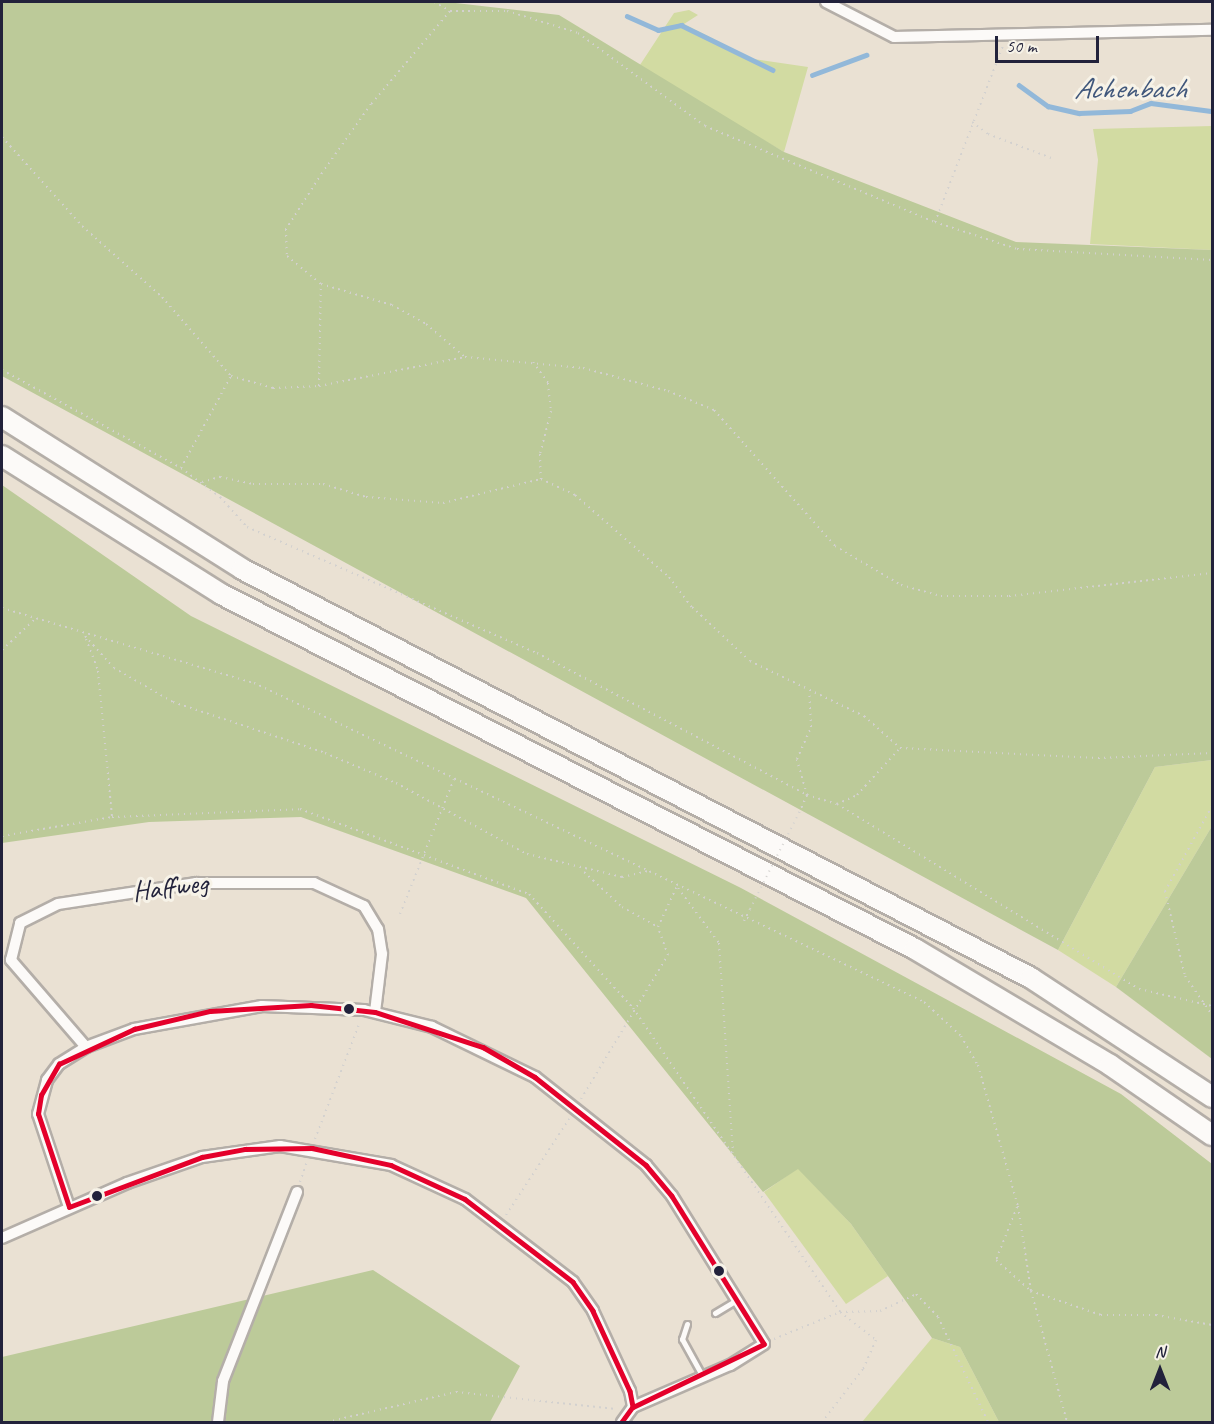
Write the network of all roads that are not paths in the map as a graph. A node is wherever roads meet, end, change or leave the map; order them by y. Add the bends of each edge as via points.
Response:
1 (826, 2) edge
2 (1212, 30) edge
3 (2, 417) edge
4 (2, 456) edge
5 (375, 1012) junction
6 (86, 1047) junction
7 (1212, 1097) edge
8 (1212, 1135) edge
9 (297, 1192) road end
10 (69, 1207) junction
11 (2, 1238) edge
12 (736, 1300) junction
13 (715, 1313) dead end
14 (687, 1324) dead end
15 (703, 1377) junction
16 (633, 1407) junction
17 (218, 1422) edge
18 (622, 1422) edge

1 - 2 street via 894,37
3 - 7 highway via 242,569 1031,978
4 - 8 highway via 221,594 925,955 1110,1065
5 - 6 street via 311,1005 210,1011 134,1029
5 - 6 street, Haffweg via 382,954 378,929 364,906 314,883 277,879 185,884 58,904 20,923 12,960
5 - 12 street via 483,1047 576,1108 646,1165 666,1188
6 - 10 street via 59,1064 47,1080 38,1114
9 - 17 street via 223,1382
10 - 11 street
10 - 16 street via 202,1157 245,1149 312,1148 391,1165 465,1198 552,1264 585,1297
12 - 13 lane
12 - 15 street via 764,1344
14 - 15 lane via 682,1339
15 - 16 street
16 - 18 street

